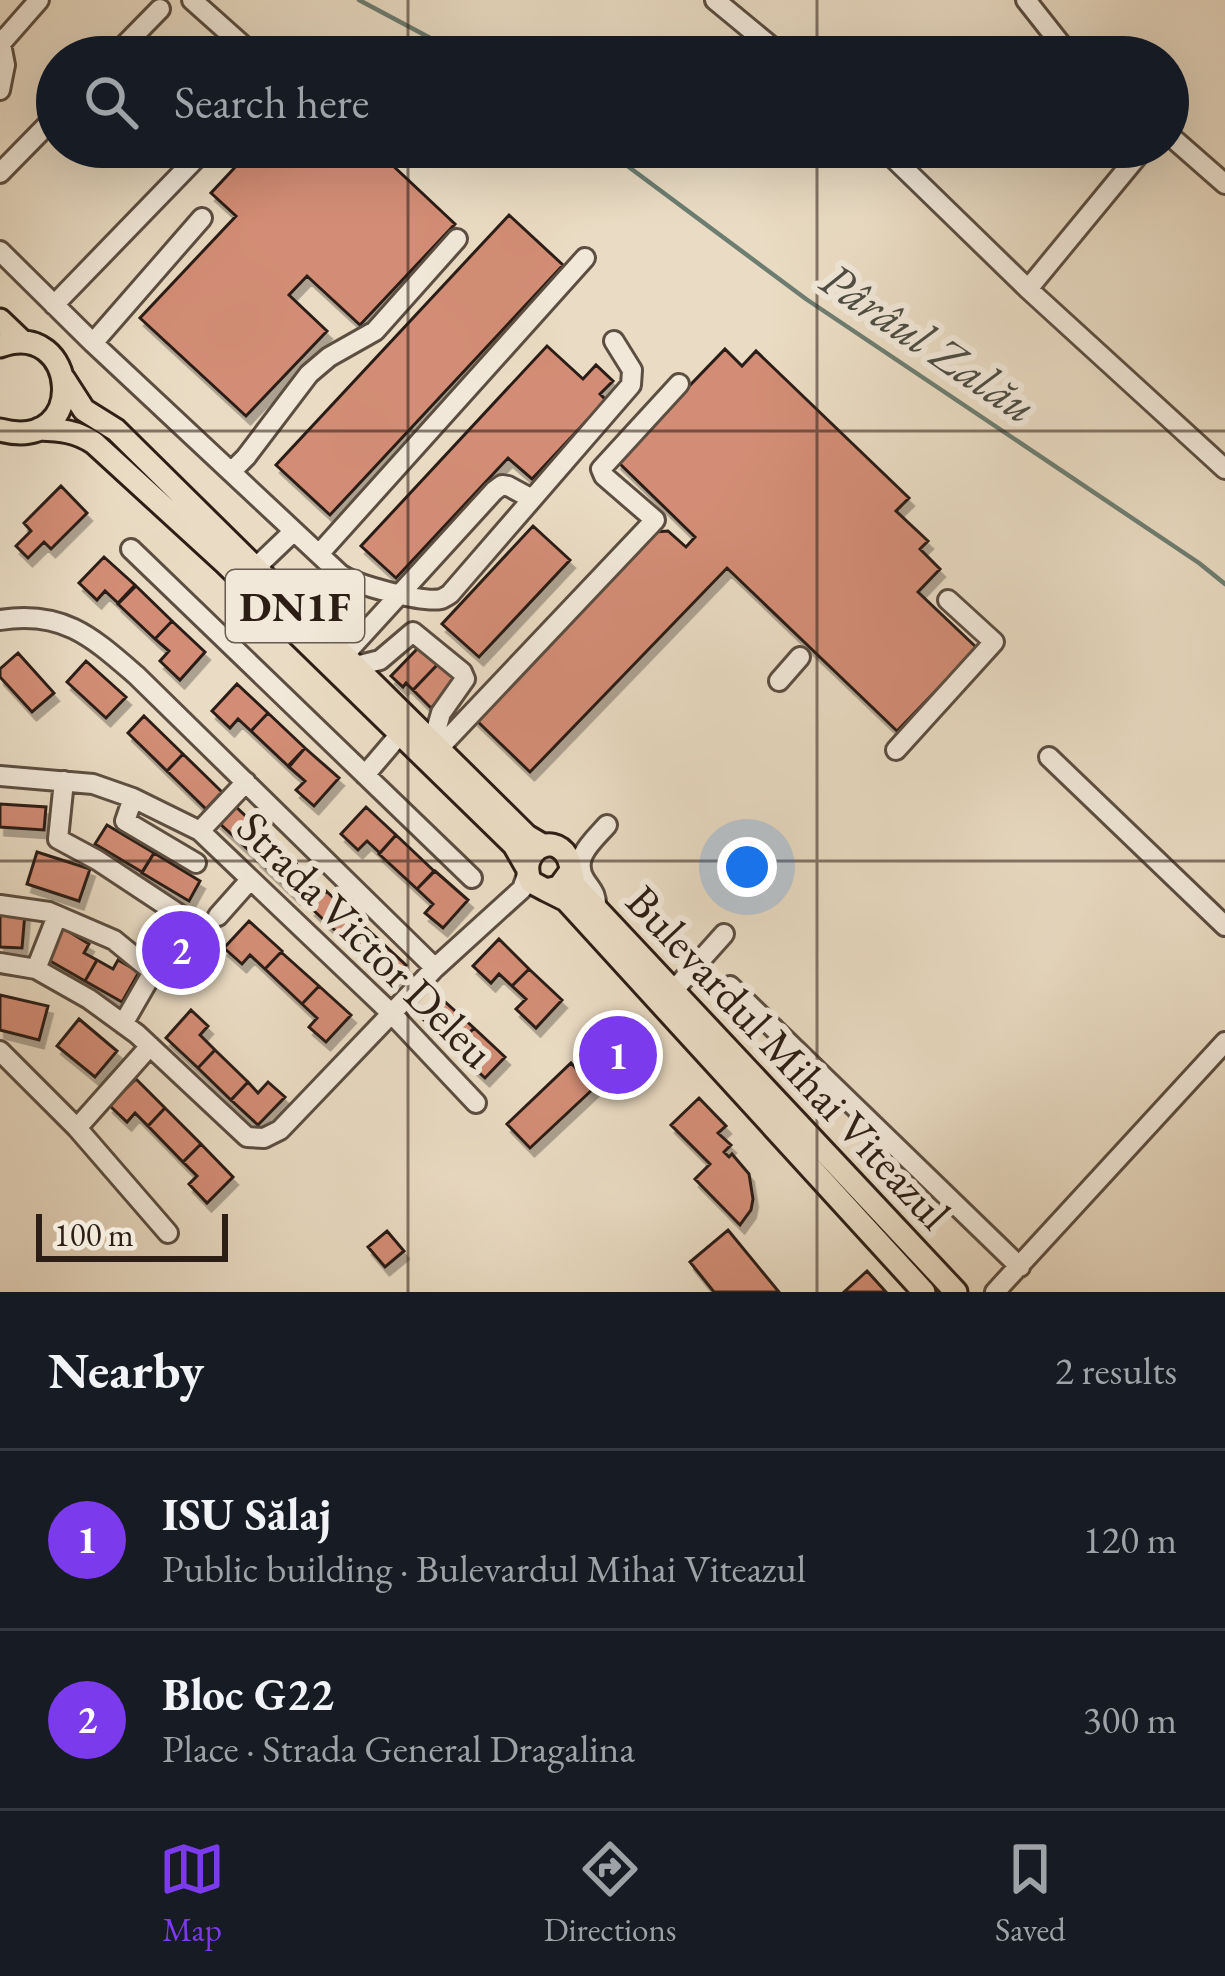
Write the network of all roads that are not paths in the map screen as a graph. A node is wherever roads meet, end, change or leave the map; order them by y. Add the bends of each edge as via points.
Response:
1 (39, 0) edge
2 (192, 0) edge
3 (715, 0) edge
4 (1026, 0) edge
5 (160, 9) dead end
6 (134, 36) edge
7 (232, 36) edge
8 (759, 36) edge
9 (1054, 36) edge
10 (1, 40) edge
11 (0, 90) edge
12 (36, 136) edge
13 (1189, 152) edge
14 (187, 168) edge
15 (903, 168) edge
16 (1128, 168) edge
17 (0, 173) edge
18 (1225, 184) edge
19 (202, 218) dead end
20 (457, 239) dead end
21 (0, 251) edge
22 (585, 258) dead end
23 (1028, 290) junction
24 (54, 305) junction
25 (0, 320) edge
26 (614, 341) dead end
27 (23, 342) junction
28 (93, 343) junction
29 (0, 346) edge
30 (64, 379) junction
31 (679, 384) dead end
32 (39, 429) junction
33 (5, 434) edge
34 (1225, 469) edge
35 (231, 472) junction
36 (532, 499) junction
37 (294, 531) junction
38 (131, 549) dead end
39 (319, 554) junction
40 (249, 574) junction
41 (399, 594) junction
42 (948, 600) dead end
43 (0, 620) edge
44 (800, 657) dead end
45 (345, 662) junction
46 (778, 681) dead end
47 (400, 734) junction
48 (436, 744) junction
49 (896, 750) dead end
50 (1049, 757) dead end
51 (365, 775) junction
52 (0, 776) edge
53 (64, 781) junction
54 (246, 782) junction
55 (133, 798) junction
56 (607, 826) dead end
57 (200, 831) junction
58 (560, 857) junction
59 (196, 863) dead end
60 (472, 878) dead end
61 (250, 880) junction
62 (532, 882) junction
63 (0, 904) edge
64 (596, 908) junction
65 (57, 916) junction
66 (1225, 926) edge
67 (724, 934) dead end
68 (0, 963) edge
69 (435, 968) junction
70 (36, 969) junction
71 (730, 986) dead end
72 (673, 991) junction
73 (392, 1014) junction
74 (123, 1024) junction
75 (694, 1026) junction
76 (1225, 1042) edge
77 (150, 1046) junction
78 (0, 1051) edge
79 (476, 1103) dead end
80 (77, 1128) junction
81 (857, 1202) junction
82 (168, 1232) dead end
83 (1020, 1267) junction
84 (924, 1292) edge
85 (956, 1292) edge
86 (995, 1292) edge

1 - 10 street
2 - 7 street
3 - 8 street
4 - 9 street
5 - 6 street
10 - 11 street
12 - 17 street
13 - 18 street
14 - 24 street
15 - 23 street
16 - 23 street
19 - 28 street
20 - 35 street via 375,331 309,374
21 - 24 street
22 - 39 street
23 - 34 street
24 - 28 street
25 - 27 main road, DN1F
26 - 36 street via 632,370 631,385
27 - 29 main road
27 - 30 main road, DN1F via 48,352
28 - 35 street
30 - 32 main road via 61,407
30 - 40 main road, Bulevardul Mihai Viteazul / DN1F via 84,410 116,430
31 - 48 street via 601,469 655,520
32 - 33 main road, DN1F
32 - 40 main road, Bulevardul Mihai Viteazul / DN1F via 94,443
35 - 37 street
36 - 41 street via 450,594
36 - 41 street via 502,485
37 - 39 street
37 - 40 street
38 - 51 street
39 - 41 street via 352,583
40 - 45 main road, Bulevardul Mihai Viteazul / DN1F
41 - 45 street
42 - 49 street via 994,642
43 - 54 street via 65,623 90,635
44 - 46 street
45 - 47 main road, Bulevardul Mihai Viteazul / DN1F
45 - 48 main road, Bulevardul Mihai Viteazul / DN1F
45 - 48 street via 380,660 413,632 462,672
47 - 51 street
47 - 62 main road, Bulevardul Mihai Viteazul / DN1F via 514,845
48 - 58 main road, Bulevardul Mihai Viteazul / DN1F via 527,836
50 - 66 street
51 - 60 street
52 - 53 street, Strada Victor Deleu
53 - 55 street, Strada Victor Deleu
53 - 61 street via 58,839 184,915 214,925
54 - 57 street, Strada Victor Deleu
54 - 69 street
55 - 57 street, Strada Victor Deleu
55 - 59 street via 125,820
56 - 64 street via 580,861
57 - 61 street, Strada Victor Deleu
58 - 62 main road via 532,853
58 - 62 main road, Bulevardul Mihai Viteazul via 559,887
58 - 64 main road, Bulevardul Mihai Viteazul / DN1F
61 - 73 street, Strada Victor Deleu
62 - 69 street
62 - 75 main road, Bulevardul Mihai Viteazul / DN1F via 566,900
63 - 65 street
64 - 72 main road, Bulevardul Mihai Viteazul / DN1F
65 - 70 street
65 - 74 street via 114,940 154,972
67 - 72 street
68 - 70 street
69 - 73 street
70 - 74 street
71 - 83 street
72 - 75 main road, Bulevardul Mihai Viteazul / DN1F
73 - 77 street via 264,1138 247,1137
73 - 79 street, Strada Victor Deleu
74 - 77 street
75 - 81 main road, Bulevardul Mihai Viteazul / DN1F
76 - 83 street
77 - 80 street
78 - 80 street
80 - 82 street
81 - 84 main road, Bulevardul Mihai Viteazul / DN1F
81 - 85 main road, Bulevardul Mihai Viteazul / DN1F
83 - 86 street

